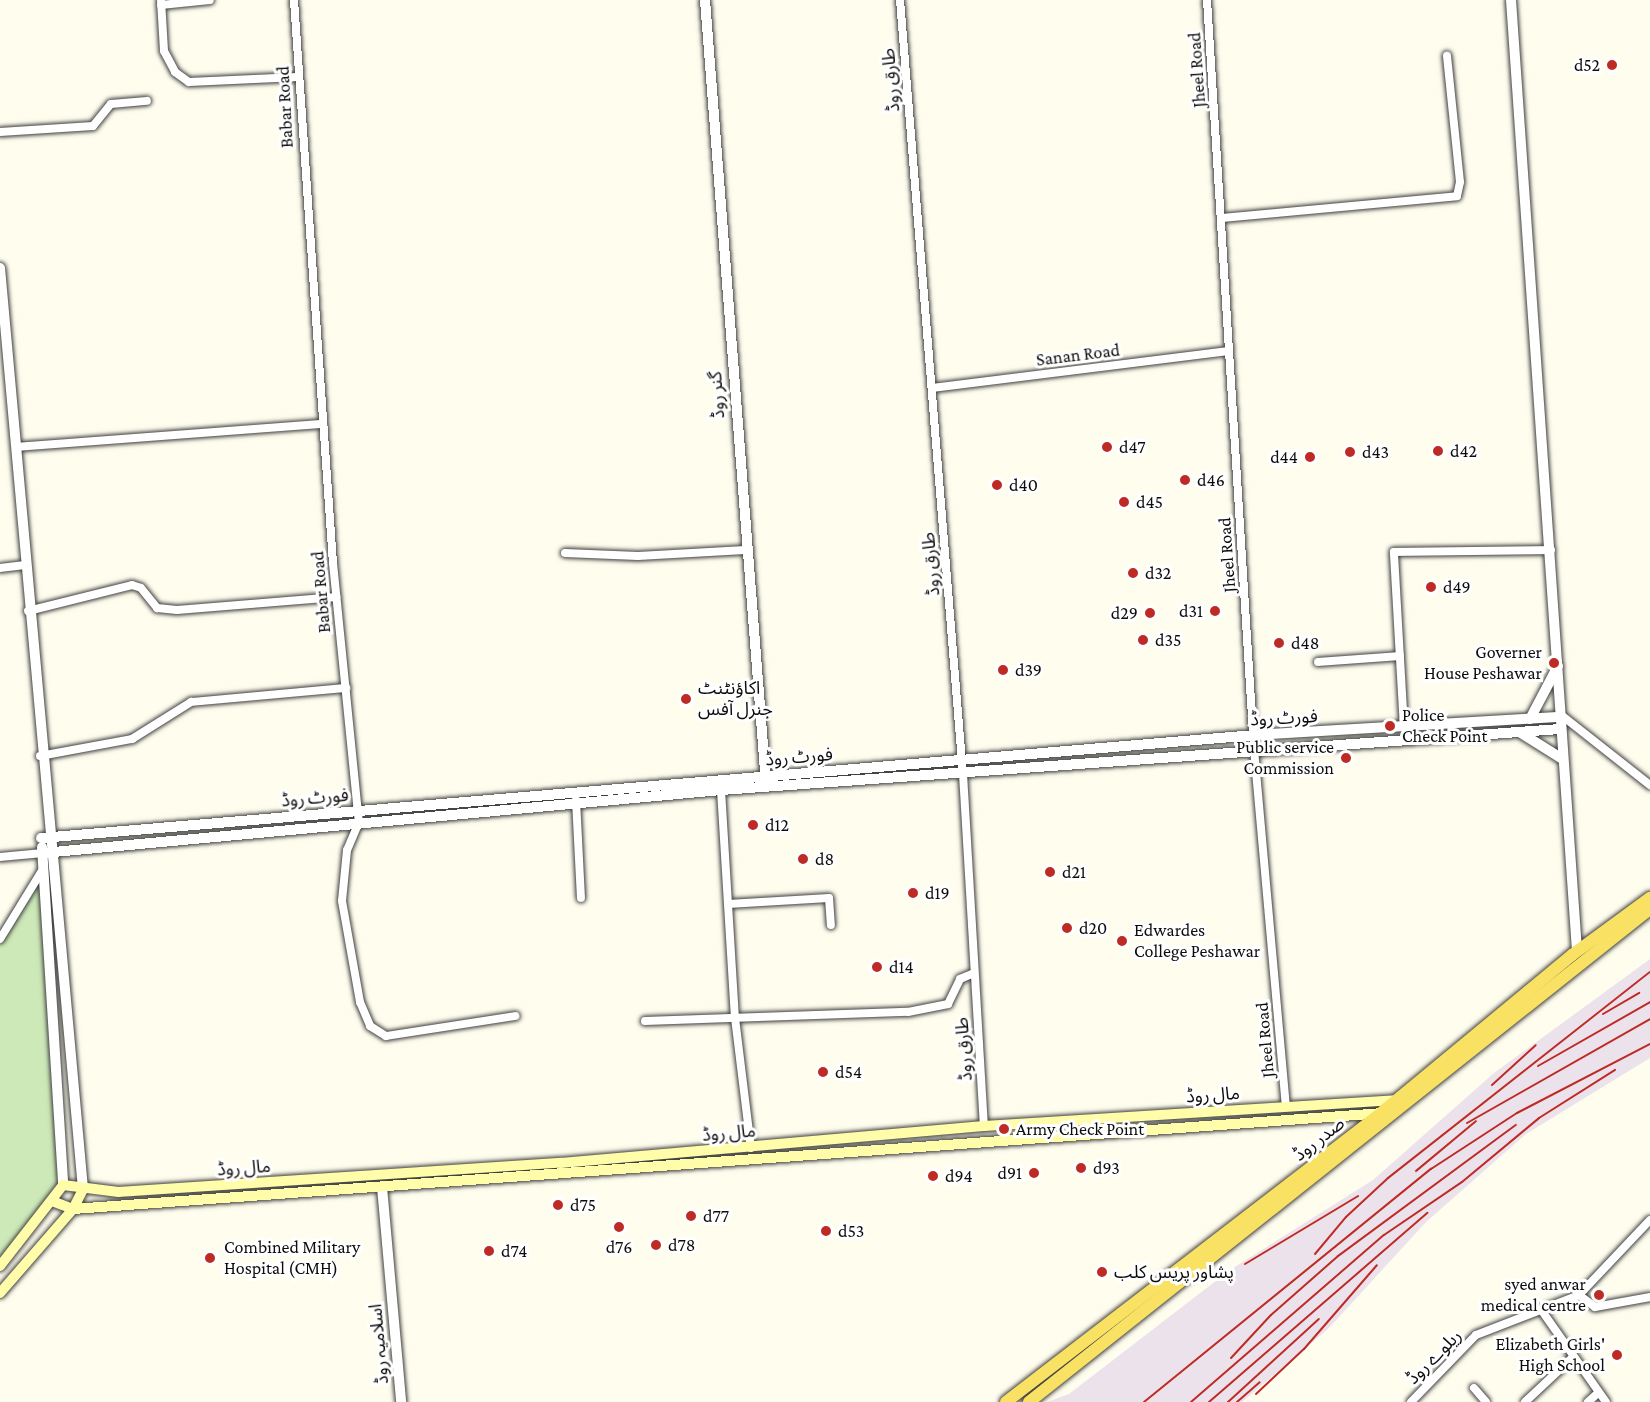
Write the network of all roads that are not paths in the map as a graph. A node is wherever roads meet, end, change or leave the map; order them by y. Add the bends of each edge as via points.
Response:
1 (210, 0) edge
2 (294, 0) edge
3 (705, 0) edge
4 (900, 0) edge
5 (1207, 0) edge
6 (1511, 0) edge
7 (161, 2) edge
8 (1447, 56) dead end
9 (298, 77) junction
10 (147, 101) dead end
11 (0, 132) edge
12 (1222, 218) junction
13 (0, 268) edge
14 (3, 347) edge
15 (1229, 351) junction
16 (932, 388) junction
17 (323, 424) junction
18 (16, 447) junction
19 (745, 550) junction
20 (1551, 550) junction
21 (565, 553) dead end
22 (25, 565) junction
23 (0, 568) edge
24 (336, 597) junction
25 (28, 611) junction
26 (1400, 656) junction
27 (1318, 662) dead end
28 (1558, 665) junction
29 (346, 688) junction
30 (1560, 715) junction
31 (1530, 719) junction
32 (1404, 728) junction
33 (1560, 729) junction
34 (1518, 731) junction
35 (1254, 735) junction
36 (1254, 748) junction
37 (40, 756) junction
38 (1562, 758) junction
39 (962, 760) junction
40 (963, 774) junction
41 (766, 782) junction
42 (1650, 785) edge
43 (721, 790) junction
44 (575, 798) junction
45 (359, 817) junction
46 (51, 832) junction
47 (55, 852) junction
48 (43, 853) junction
49 (0, 857) edge
50 (44, 868) junction
51 (581, 898) dead end
52 (1650, 898) edge
53 (728, 904) junction
54 (1650, 909) edge
55 (831, 925) dead end
56 (0, 939) edge
57 (1577, 952) junction
58 (974, 973) junction
59 (515, 1016) dead end
60 (735, 1018) junction
61 (645, 1021) dead end
62 (1399, 1106) junction
63 (1286, 1107) junction
64 (1381, 1113) junction
65 (984, 1126) junction
66 (985, 1139) junction
67 (751, 1148) junction
68 (560, 1168) junction
69 (381, 1175) junction
70 (63, 1185) junction
71 (382, 1187) junction
72 (82, 1189) junction
73 (52, 1201) junction
74 (72, 1209) junction
75 (1650, 1220) edge
76 (0, 1266) edge
77 (0, 1293) edge
78 (1579, 1295) junction
79 (1650, 1297) edge
80 (1542, 1311) junction
81 (1572, 1358) junction
82 (1474, 1388) dead end
83 (1598, 1393) junction
84 (1484, 1401) edge
85 (401, 1402) edge
86 (1006, 1402) edge
87 (1029, 1402) edge
88 (1411, 1402) edge
89 (1525, 1402) edge
90 (1588, 1402) edge
91 (1605, 1402) edge

1 - 7 street
2 - 9 street, Babar Road
3 - 19 street, گنر روڈ
4 - 16 street, طارق روڈ
5 - 12 street, Jheel Road
6 - 20 street
7 - 9 street via 164,51 175,72 189,82
8 - 12 street via 1460,182 1457,196
9 - 17 street, Babar Road
10 - 11 street via 111,104 93,126
12 - 15 street, Jheel Road
13 - 14 street
14 - 18 street
15 - 16 street, Sanan Road
15 - 35 street, Jheel Road
16 - 39 street, طارق روڈ
17 - 18 street
17 - 24 street, Babar Road
18 - 22 street
19 - 21 street via 638,556
19 - 41 street, گنر روڈ
20 - 26 street via 1394,552
20 - 28 street
22 - 23 street
22 - 25 street
24 - 25 street via 177,610 157,608 141,588 132,585
24 - 29 street, Babar Road
25 - 37 street
26 - 27 street
26 - 32 street
28 - 30 street
28 - 31 street
29 - 37 street via 191,702 132,739
29 - 45 street, Babar Road
30 - 31 street, فورٹ روڈ
30 - 33 street
30 - 42 street
31 - 32 street, فورٹ روڈ
32 - 35 street, فورٹ روڈ
33 - 34 street, فورٹ روڈ
33 - 38 street
34 - 36 street, فورٹ روڈ
34 - 38 street
35 - 36 street, Jheel Road
35 - 39 street, فورٹ روڈ
36 - 40 street, فورٹ روڈ
36 - 63 street, Jheel Road
37 - 46 street
38 - 57 street
39 - 40 street, طارق روڈ
39 - 41 street, فورٹ روڈ
40 - 41 street, فورٹ روڈ
40 - 58 street, طارق روڈ
41 - 43 street, فورٹ روڈ
41 - 44 street, فورٹ روڈ
43 - 44 street, فورٹ روڈ
43 - 53 street
44 - 45 street, فورٹ روڈ
44 - 51 street
45 - 46 street, فورٹ روڈ
45 - 47 street, فورٹ روڈ
45 - 59 street, Babar Road via 347,850 342,901 360,1002 370,1026 386,1036
46 - 47 street
46 - 48 street via 41,838
47 - 48 street, فورٹ روڈ
47 - 72 street
48 - 49 street
48 - 50 street
50 - 56 street
50 - 70 street
52 - 57 main road, صدر روڈ
53 - 55 street via 828,898
53 - 60 street
54 - 62 main road, صدر روڈ via 1417,1097
57 - 62 main road, صدر روڈ
58 - 60 street via 960,979 948,1004 908,1012
58 - 65 street, طارق روڈ
60 - 61 street
60 - 67 street
62 - 63 main road, مال روڈ
62 - 64 main road, صدر روڈ
62 - 87 main road, صدر روڈ
63 - 65 main road, مال روڈ
64 - 66 main road, مال روڈ
64 - 86 main road, صدر روڈ
65 - 66 main road
65 - 67 main road, مال روڈ
66 - 68 main road, مال روڈ
67 - 68 main road, مال روڈ
68 - 69 main road, مال روڈ
68 - 71 main road, مال روڈ
69 - 71 main road, اسلامیہ روڈ
69 - 72 main road, مال روڈ via 118,1192
70 - 72 main road, مال روڈ
70 - 73 main road
71 - 74 main road, مال روڈ
71 - 85 street, اسلامیہ روڈ
72 - 74 main road
73 - 74 main road, مال روڈ
73 - 76 main road
74 - 77 main road
75 - 78 street
78 - 79 street via 1595,1307
78 - 80 street, ریلوے روڈ
80 - 81 street
80 - 88 street, ریلوے روڈ via 1476,1335
81 - 83 street
81 - 89 street
82 - 84 street
83 - 90 street
83 - 91 street

